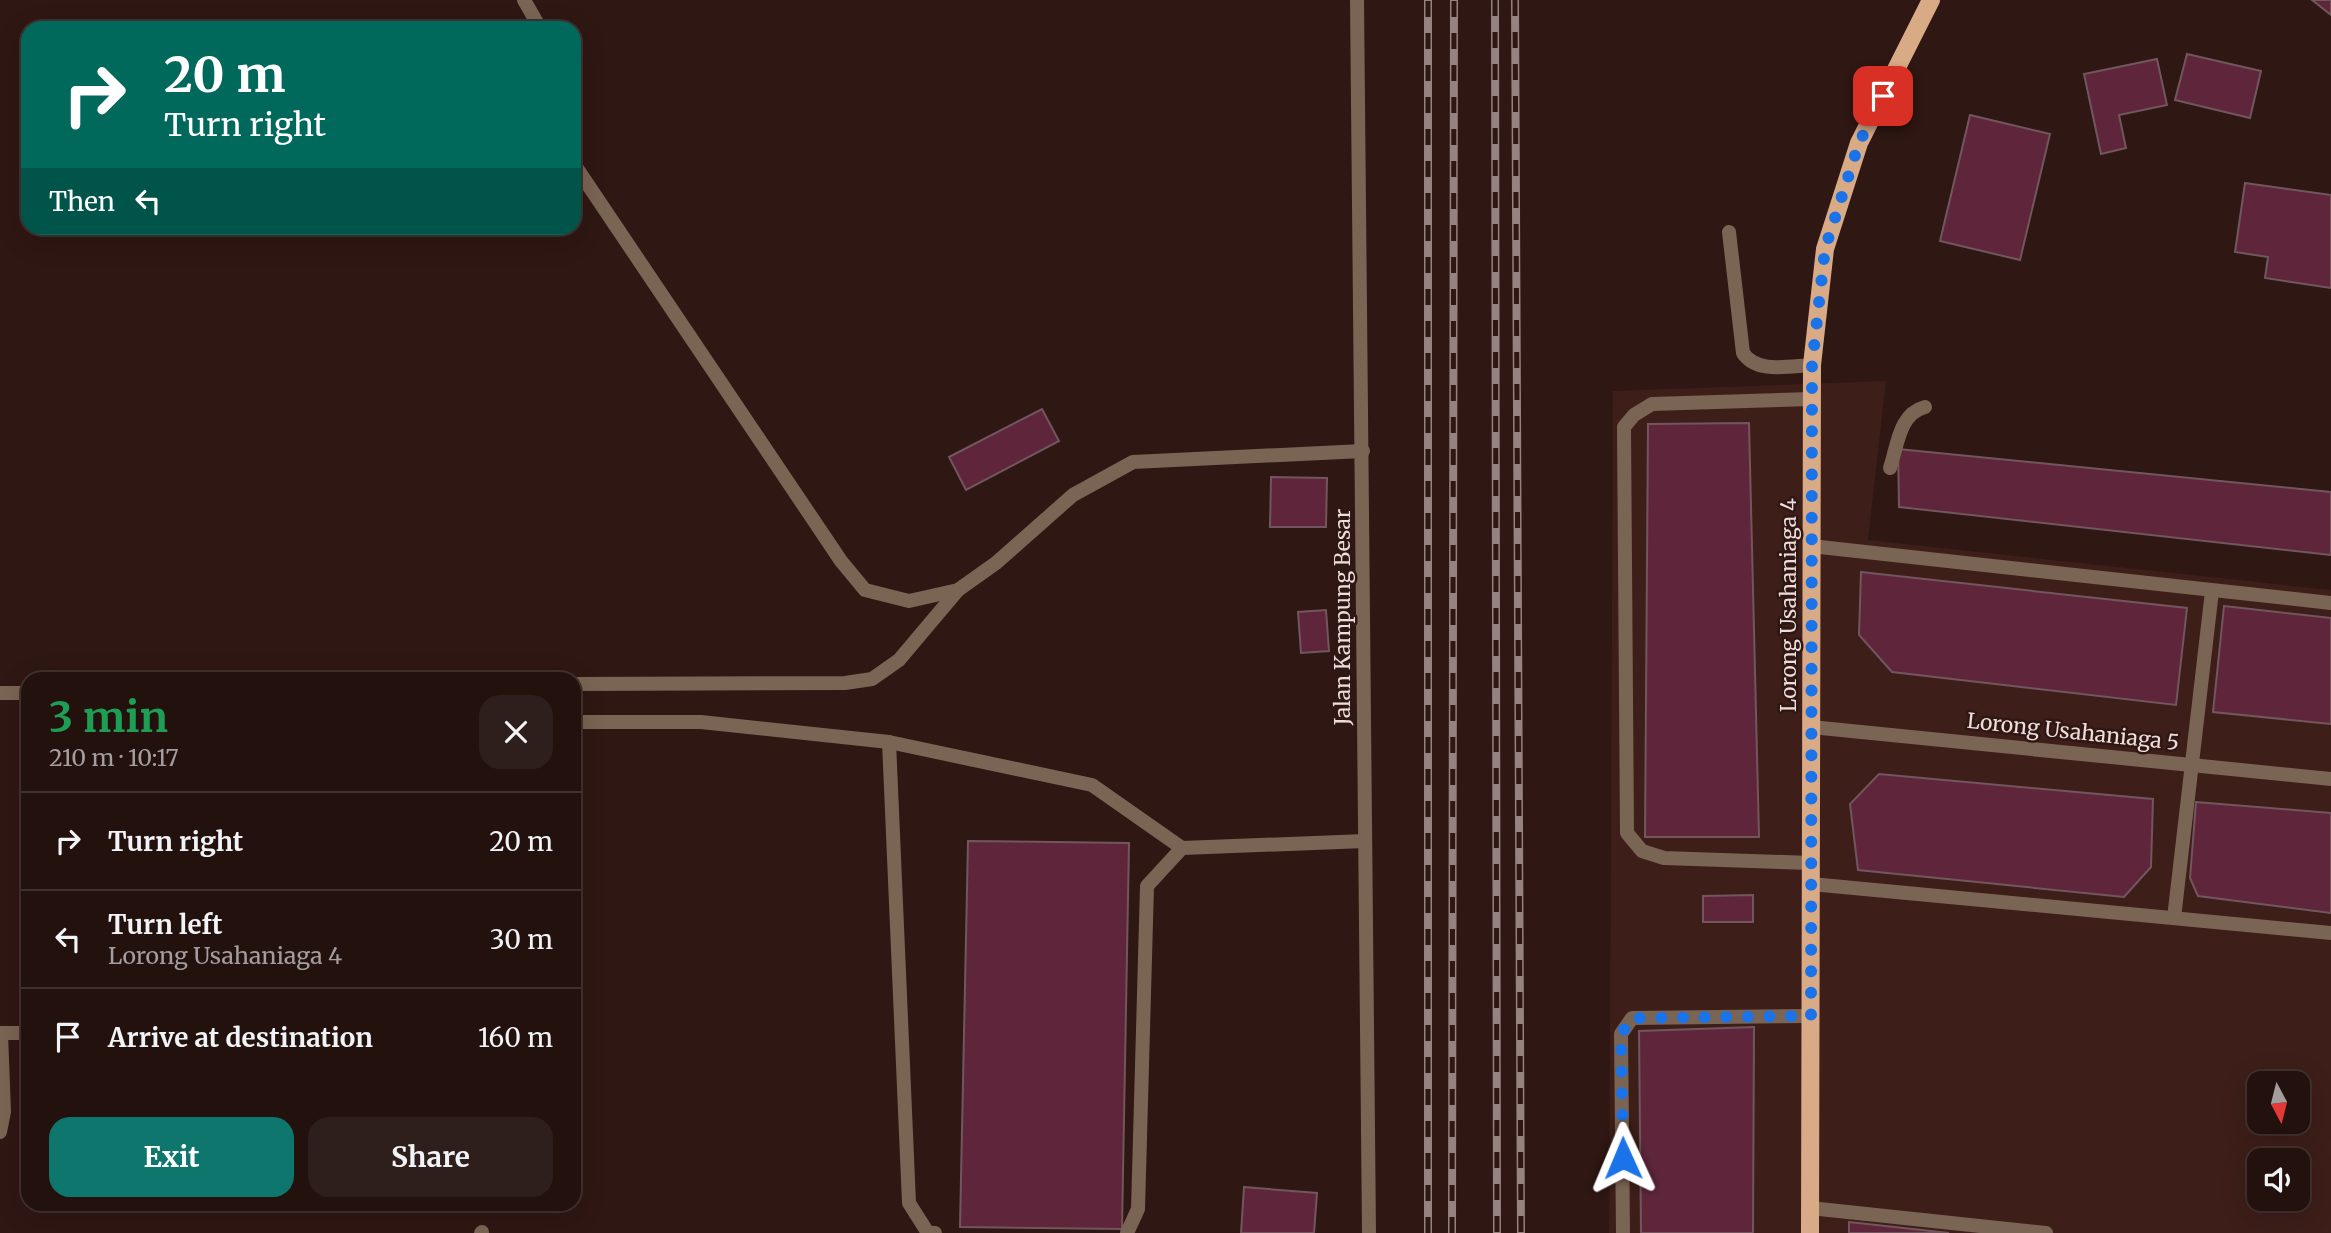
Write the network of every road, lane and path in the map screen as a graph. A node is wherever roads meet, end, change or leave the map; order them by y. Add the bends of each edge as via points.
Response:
1 (524, 0) edge
2 (1357, 0) edge
3 (1931, 0) edge
4 (536, 21) edge
5 (581, 174) edge
6 (1729, 232) dead end
7 (1812, 365) junction
8 (1812, 400) junction
9 (1925, 407) dead end
10 (1363, 451) junction
11 (1890, 468) dead end
12 (1811, 546) junction
13 (958, 590) junction
14 (2212, 592) junction
15 (2331, 603) edge
16 (581, 684) edge
17 (0, 693) edge
18 (21, 693) edge
19 (581, 722) edge
20 (1811, 727) junction
21 (889, 742) junction
22 (2192, 765) junction
23 (2331, 779) edge
24 (1365, 841) junction
25 (1182, 848) junction
26 (1811, 863) junction
27 (1811, 884) junction
28 (2174, 918) junction
29 (2331, 933) edge
30 (1811, 1016) junction
31 (0, 1033) edge
32 (21, 1033) edge
33 (0, 1132) edge
34 (1810, 1208) junction
35 (935, 1233) edge
36 (1127, 1233) edge
37 (1369, 1233) edge
38 (1623, 1233) edge
39 (1810, 1233) edge
40 (2046, 1233) edge

1 - 4 street
2 - 10 street, Jalan Kampung Besar
3 - 7 main road, Lorong Usahaniaga 4 via 1859,143 1825,249
5 - 13 street via 865,590 909,601
6 - 7 street via 1743,353 1760,367
7 - 8 main road, Lorong Usahaniaga 4
8 - 12 main road, Lorong Usahaniaga 4
8 - 26 street via 1652,404 1624,427 1627,833 1642,850 1664,858
9 - 11 street via 1906,418
10 - 13 street via 1133,461 1073,495
10 - 24 street, Jalan Kampung Besar
12 - 14 street
12 - 20 main road, Lorong Usahaniaga 4
13 - 16 street via 899,660 872,679 845,683
14 - 15 street
14 - 22 street
17 - 18 street
19 - 21 street via 701,722
20 - 22 street, Lorong Usahaniaga 5
20 - 26 main road, Lorong Usahaniaga 4
21 - 25 street via 1092,785
21 - 35 street via 909,1203 928,1233
22 - 23 street, Lorong Usahaniaga 5
22 - 28 street
24 - 25 street
24 - 37 street, Jalan Kampung Besar
25 - 36 street via 1147,886 1138,1209
26 - 27 main road, Lorong Usahaniaga 4
27 - 28 street
27 - 30 main road, Lorong Usahaniaga 4
28 - 29 street
30 - 34 main road, Lorong Usahaniaga 4
30 - 38 street via 1632,1018 1621,1034
31 - 32 street
31 - 33 street via 4,1112
34 - 39 main road, Lorong Usahaniaga 4
34 - 40 street

